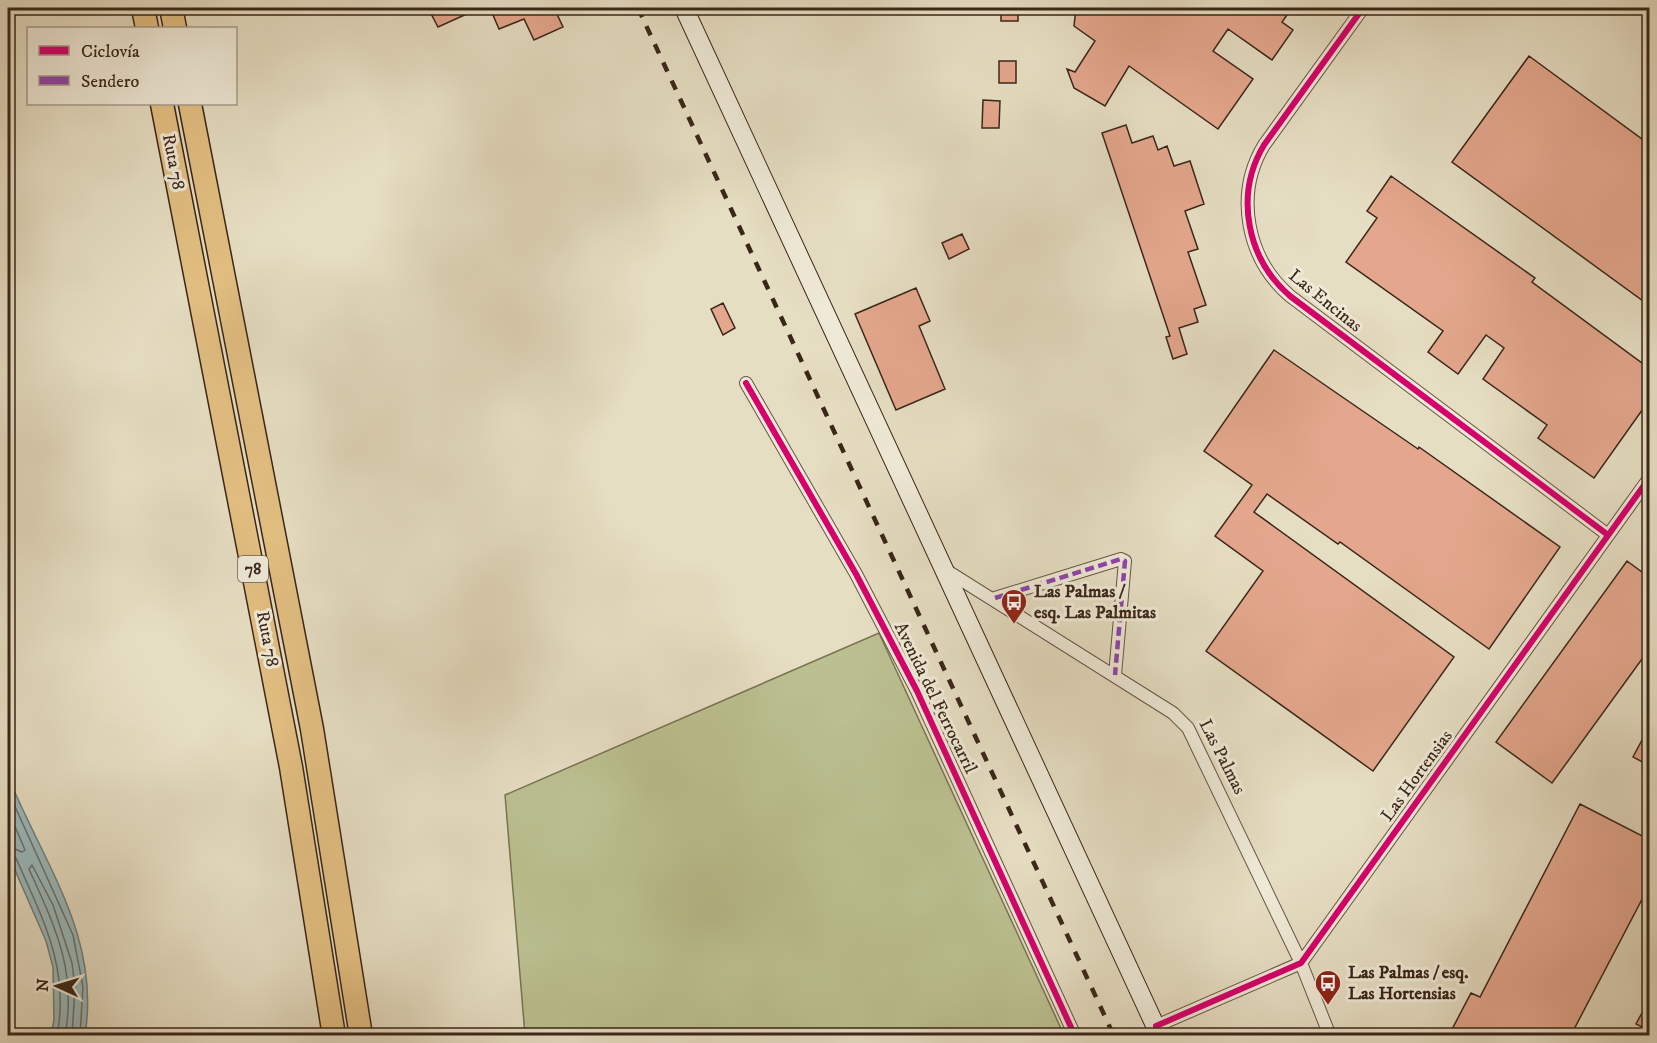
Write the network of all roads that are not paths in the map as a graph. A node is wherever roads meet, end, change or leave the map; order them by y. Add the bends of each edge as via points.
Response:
1 (143, 8) edge
2 (171, 8) edge
3 (684, 8) edge
4 (1363, 8) edge
5 (147, 27) edge
6 (175, 27) edge
7 (162, 105) edge
8 (190, 105) edge
9 (746, 383) dead end
10 (1648, 484) edge
11 (1608, 535) junction
12 (945, 569) junction
13 (994, 598) junction
14 (1115, 675) junction
15 (1301, 963) junction
16 (1158, 1031) edge
17 (334, 1035) edge
18 (361, 1035) edge
19 (1075, 1035) edge
20 (1330, 1035) edge

1 - 5 highway
2 - 6 highway
3 - 12 main road
4 - 11 street, Las Encinas via 1264,145 1253,167 1248,218 1262,262 1290,296
7 - 17 highway, Ruta 78 / 78 via 289,756
8 - 18 highway, Ruta 78 / 78 via 312,729
9 - 19 street, Avenida del Ferrocarril via 856,573 917,691
10 - 11 street, Las Hortensias
11 - 15 street, Las Hortensias
12 - 13 street, Las Palmas
12 - 16 main road
13 - 14 street, Las Palmas
13 - 14 street via 1121,559 1125,561
14 - 15 street, Las Palmas via 1173,713 1194,736
15 - 16 street
15 - 20 street, Las Palmas

